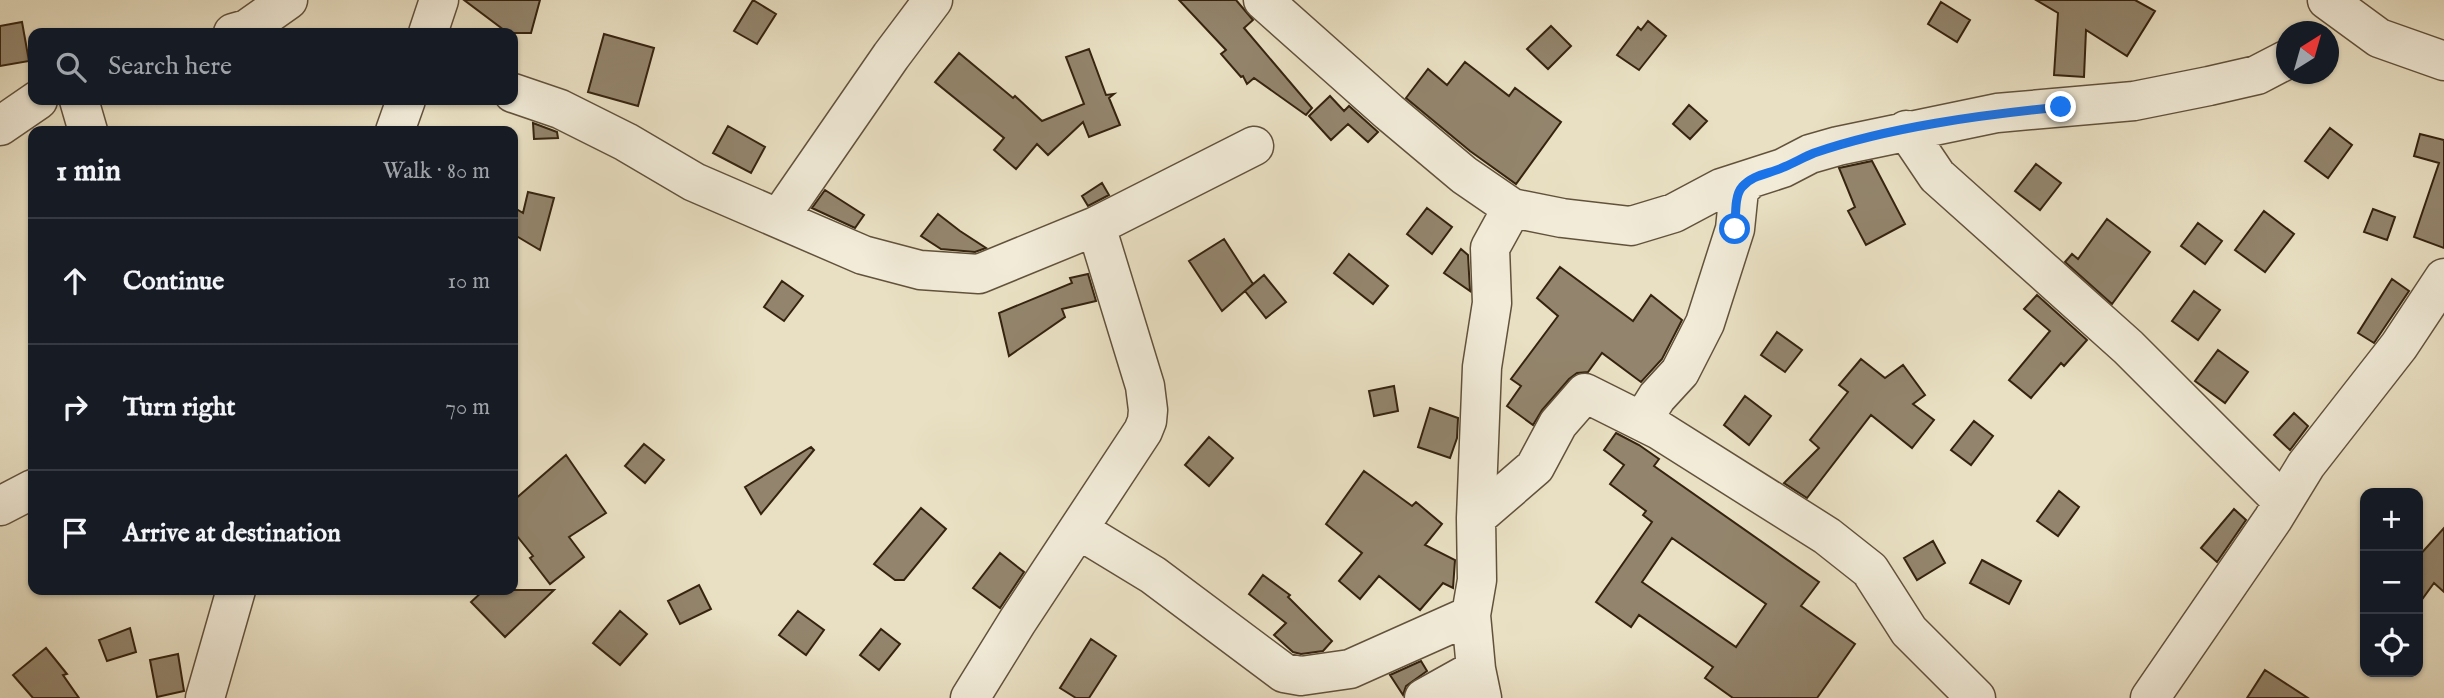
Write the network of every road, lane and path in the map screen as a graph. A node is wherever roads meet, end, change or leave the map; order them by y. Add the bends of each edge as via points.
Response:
1 (288, 0) edge
2 (439, 0) edge
3 (933, 0) edge
4 (1264, 0) edge
5 (2331, 10) edge
6 (248, 28) edge
7 (430, 28) edge
8 (2444, 61) edge
9 (2276, 66) edge
10 (518, 95) edge
11 (31, 105) edge
12 (80, 105) edge
13 (404, 105) edge
14 (0, 126) edge
15 (87, 126) edge
16 (398, 126) edge
17 (1906, 130) junction
18 (1254, 146) dead end
19 (1750, 179) junction
20 (1512, 208) junction
21 (779, 218) junction
22 (1096, 226) junction
23 (2444, 278) edge
24 (1642, 421) junction
25 (28, 492) edge
26 (2283, 502) junction
27 (0, 506) edge
28 (1476, 518) junction
29 (1079, 530) junction
30 (235, 595) edge
31 (1471, 615) junction
32 (1479, 683) edge
33 (205, 698) edge
34 (970, 698) edge
35 (1424, 698) edge
36 (1976, 698) edge
37 (2150, 698) edge

1 - 6 street
2 - 7 street
3 - 21 street
4 - 20 street via 1464,175
5 - 8 street via 2379,38
9 - 17 street via 2257,75 2134,101 1997,113
10 - 21 street via 560,109 694,182
11 - 14 street
12 - 15 street
13 - 16 street
17 - 19 street via 1838,146
17 - 26 street via 1937,176 2128,347
18 - 22 street
19 - 20 street via 1721,188 1674,214 1631,226
19 - 24 street via 1739,190 1735,229 1705,324 1679,372
20 - 28 street via 1490,248 1492,303 1482,367
21 - 22 street via 863,255 920,270 964,274 979,274
22 - 29 street via 1145,386 1148,410 1143,431
23 - 26 street
24 - 28 street via 1585,393 1558,424 1535,467
24 - 36 street via 1827,536 1870,570 1909,631
25 - 27 street
26 - 37 street
28 - 31 street via 1477,580
29 - 31 street via 1153,575 1284,673 1301,676 1350,669
29 - 34 street
30 - 33 street
31 - 32 street
32 - 35 street

